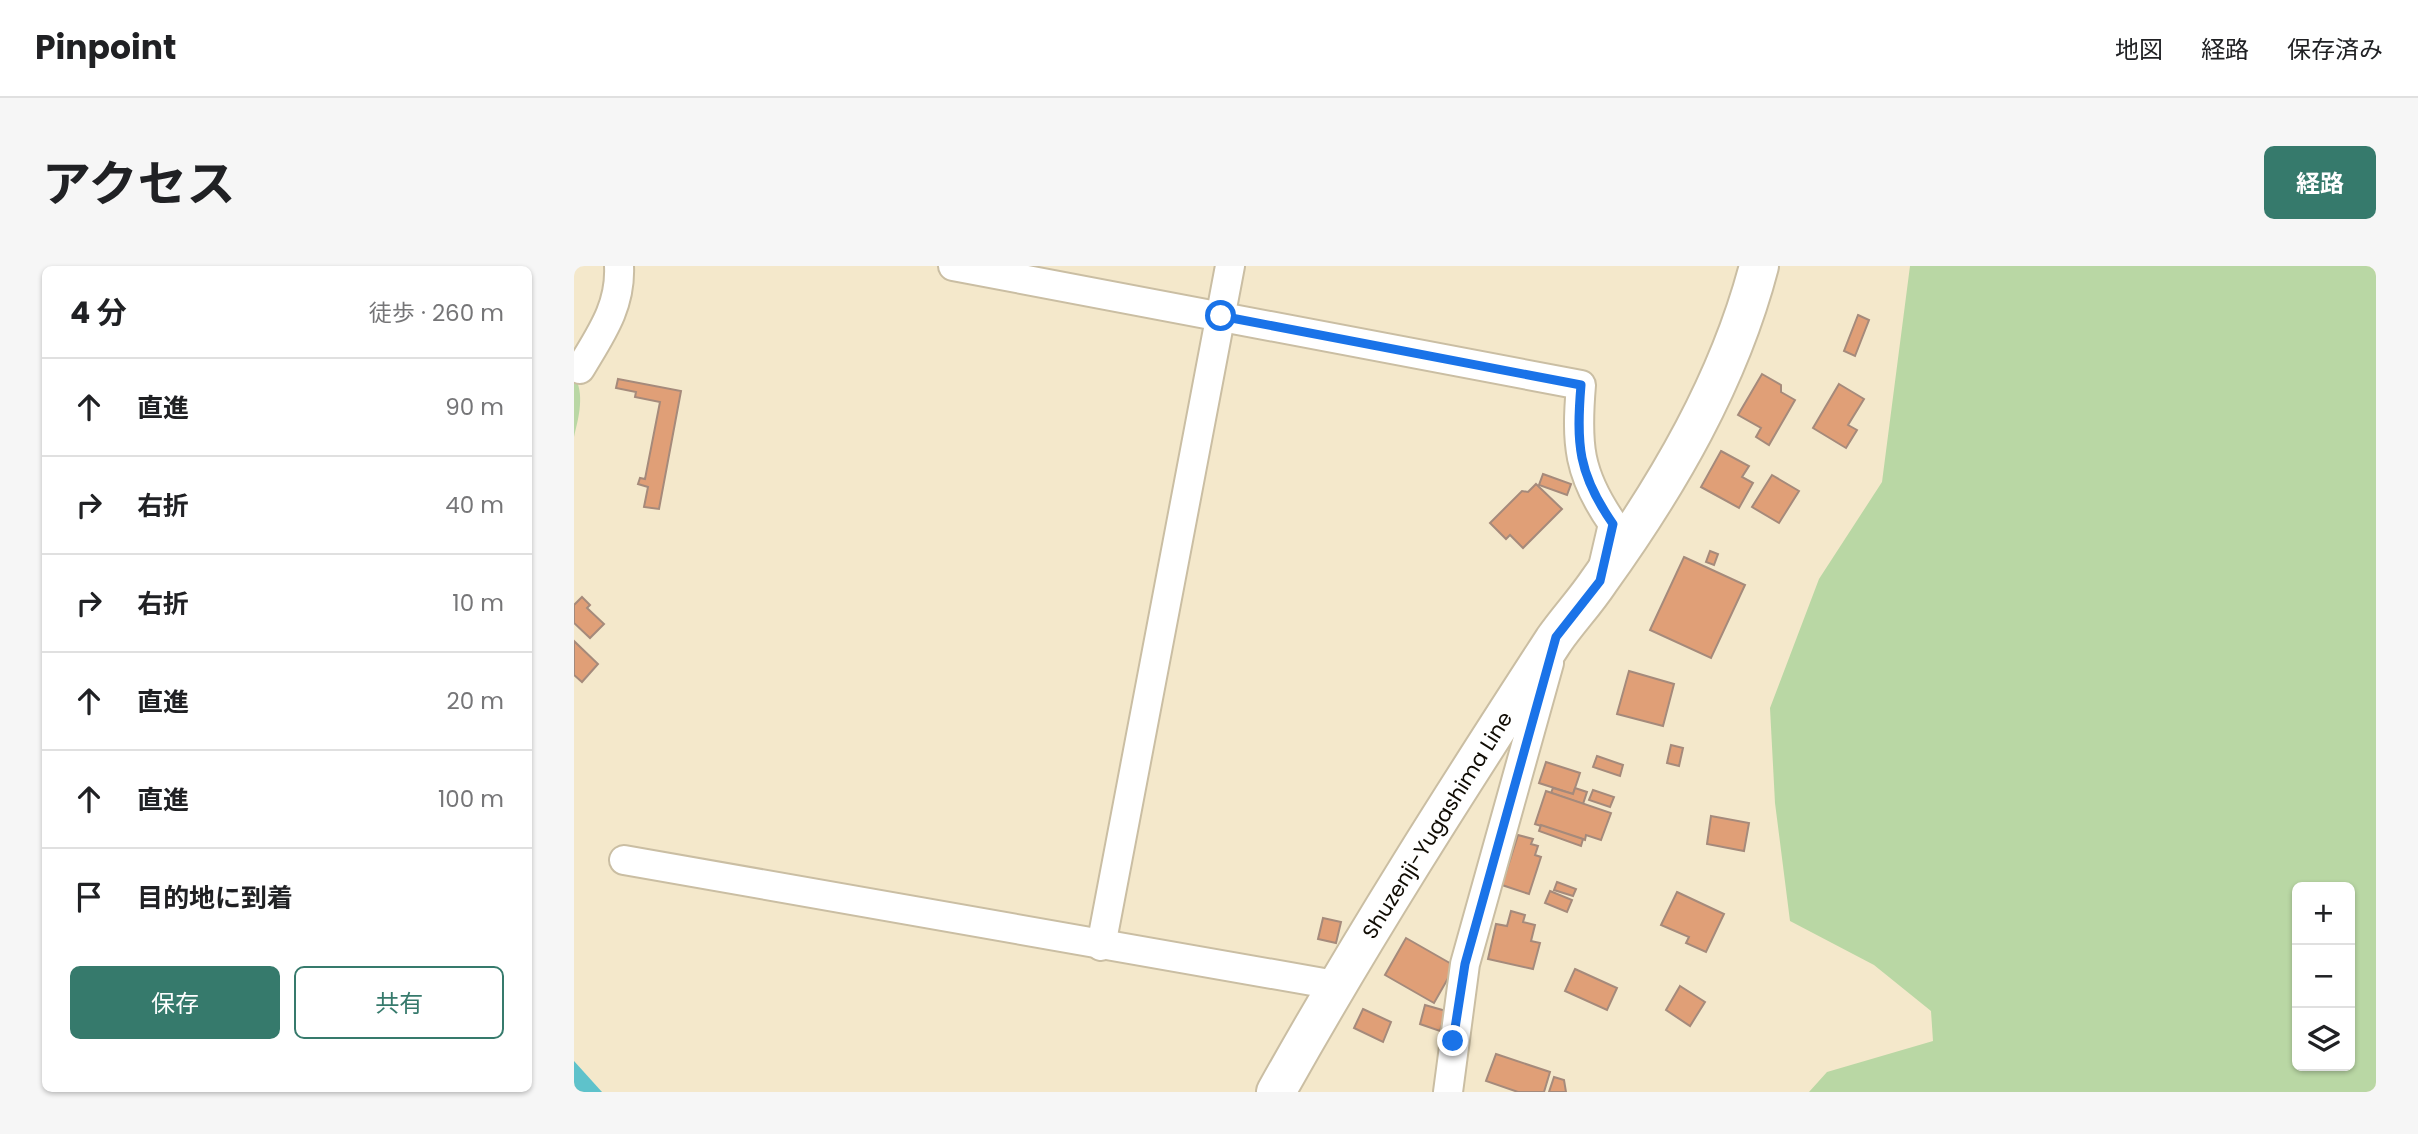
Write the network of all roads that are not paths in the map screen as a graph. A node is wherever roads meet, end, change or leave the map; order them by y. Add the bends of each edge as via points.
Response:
1 (618, 266) edge
2 (953, 266) edge
3 (1230, 266) edge
4 (1759, 266) edge
5 (1221, 316) junction
6 (580, 369) dead end
7 (1600, 581) junction
8 (1556, 637) junction
9 (624, 860) dead end
10 (1101, 946) junction
11 (1335, 985) junction
12 (1276, 1092) edge
13 (1448, 1092) edge

1 - 6 street via 614,312
2 - 5 street
3 - 5 street
4 - 7 main road, Shuzenji-Yugashima Line via 1727,360 1694,434
5 - 7 street via 1581,385 1581,466 1613,524
5 - 10 street
7 - 8 main road, Shuzenji-Yugashima Line
8 - 11 main road, Shuzenji-Yugashima Line
8 - 13 street via 1465,964
9 - 10 street
10 - 11 street
11 - 12 main road, Shuzenji-Yugashima Line

